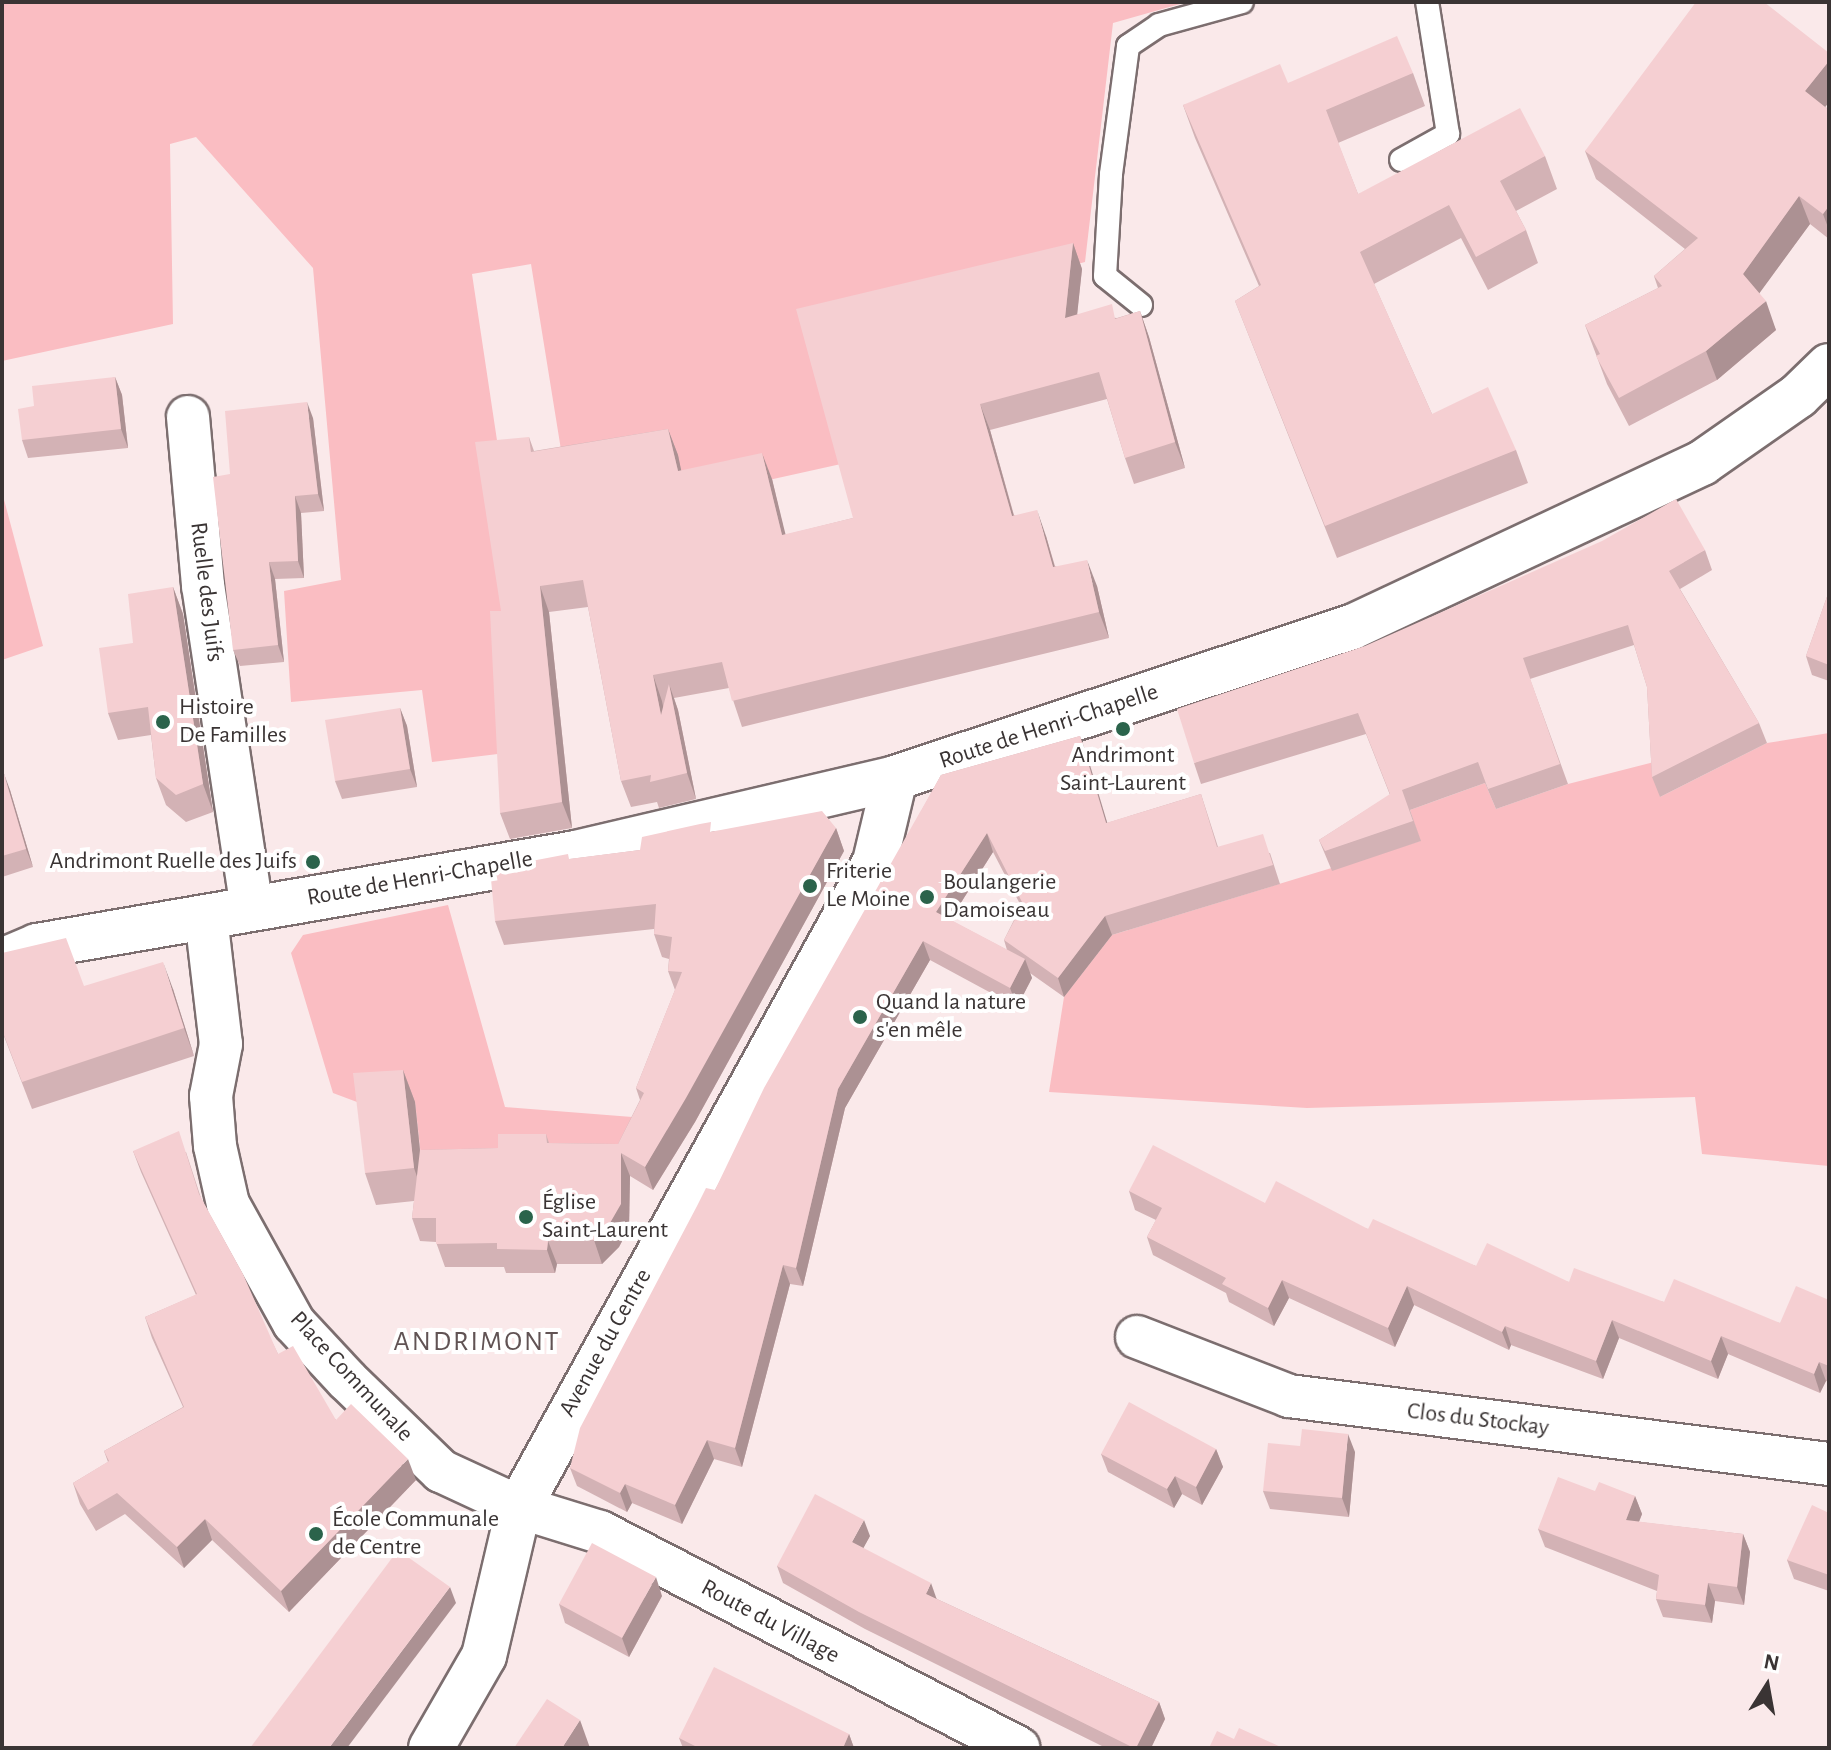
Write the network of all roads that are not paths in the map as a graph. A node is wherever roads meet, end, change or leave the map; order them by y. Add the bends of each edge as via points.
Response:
1 (1242, 2) edge
2 (1427, 2) edge
3 (1401, 160) dead end
4 (1141, 305) dead end
5 (1829, 366) edge
6 (188, 417) dead end
7 (895, 778) junction
8 (252, 908) junction
9 (206, 917) junction
10 (2, 961) edge
11 (1137, 1337) dead end
12 (1829, 1464) edge
13 (519, 1507) junction
14 (431, 1748) edge
15 (1018, 1748) edge

1 - 4 lane via 1159,25 1128,46 1111,174 1105,276
2 - 3 lane via 1448,134
5 - 7 street, Route de Henri-Chapelle via 1798,396 1702,463 1352,627
6 - 8 street, Ruelle des Juifs via 203,585
7 - 8 street, Route de Henri-Chapelle via 576,853
7 - 13 street, Avenue du Centre via 875,862
8 - 9 street, Route de Henri-Chapelle
9 - 10 street, Route de Henri-Chapelle via 37,946
9 - 13 street, Place Communale via 221,1044 211,1096 228,1204 294,1323 347,1380 441,1471
11 - 12 street, Clos du Stockay via 1289,1396
13 - 14 street, Avenue du Centre via 484,1656
13 - 15 street, Route du Village via 600,1532

